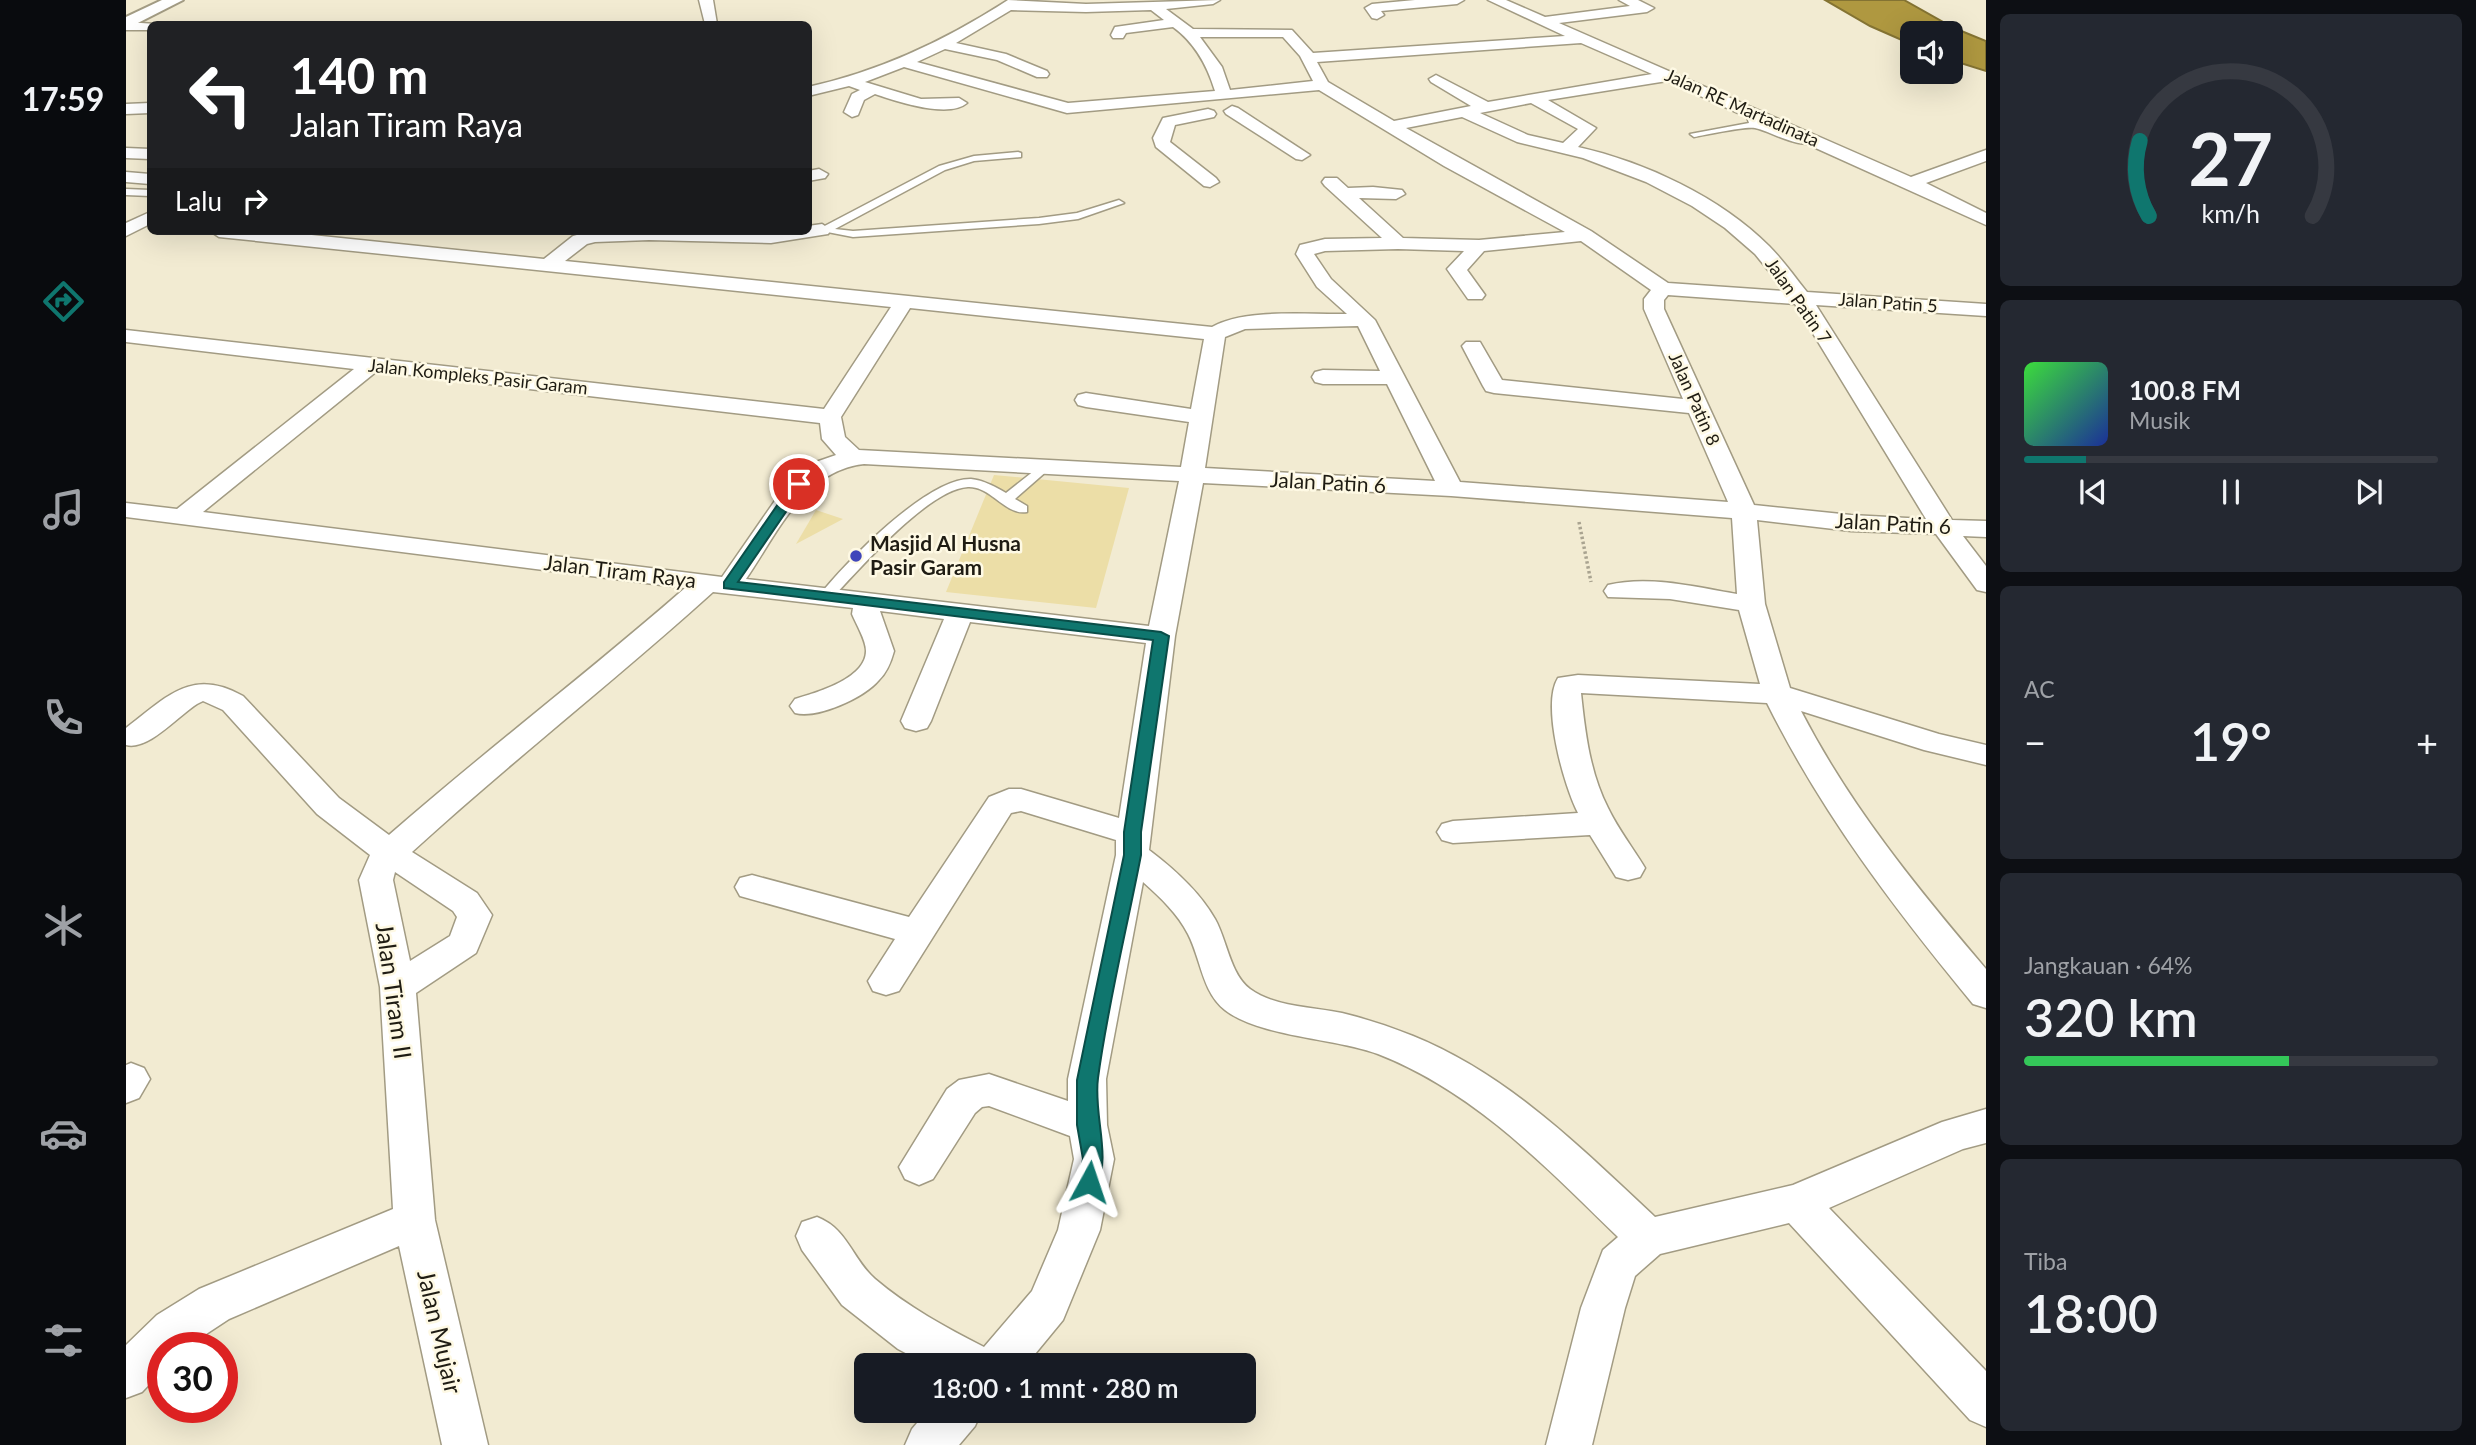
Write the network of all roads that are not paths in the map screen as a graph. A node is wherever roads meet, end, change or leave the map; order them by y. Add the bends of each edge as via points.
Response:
1 (174, 0) edge
2 (706, 0) edge
3 (1213, 0) edge
4 (1457, 0) edge
5 (1495, 0) edge
6 (1626, 0) edge
7 (987, 1) edge
8 (1175, 2) edge
9 (1013, 3) edge
10 (1154, 6) junction
11 (1377, 15) dead end
12 (710, 21) edge
13 (1545, 21) junction
14 (126, 25) edge
15 (147, 26) edge
16 (1183, 28) junction
17 (1118, 35) dead end
18 (1590, 41) junction
19 (943, 44) junction
20 (1309, 58) junction
21 (1668, 59) dead end
22 (904, 63) junction
23 (1686, 67) dead end
24 (1042, 74) dead end
25 (1670, 76) junction
26 (1436, 79) dead end
27 (854, 83) junction
28 (1322, 85) junction
29 (1691, 86) junction
30 (874, 89) junction
31 (1115, 89) dead end
32 (1262, 90) junction
33 (812, 91) edge
34 (1223, 93) junction
35 (1533, 98) junction
36 (959, 103) dead end
37 (1132, 104) junction
38 (147, 108) edge
39 (1486, 108) junction
40 (126, 109) edge
41 (1232, 111) junction
42 (852, 112) dead end
43 (1464, 112) junction
44 (1752, 118) junction
45 (1394, 126) junction
46 (1694, 134) dead end
47 (1565, 150) junction
48 (126, 153) edge
49 (147, 154) edge
50 (1018, 155) dead end
51 (1302, 155) dead end
52 (1986, 155) edge
53 (1962, 162) junction
54 (1986, 169) edge
55 (126, 177) edge
56 (147, 179) edge
57 (1210, 181) dead end
58 (1911, 183) junction
59 (126, 192) edge
60 (147, 193) edge
61 (1396, 194) dead end
62 (1119, 203) dead end
63 (1986, 220) edge
64 (822, 230) junction
65 (812, 231) edge
66 (259, 235) edge
67 (624, 235) edge
68 (711, 235) edge
69 (786, 235) edge
70 (1584, 235) junction
71 (1398, 243) junction
72 (1479, 246) junction
73 (549, 264) junction
74 (1664, 289) junction
75 (1475, 295) dead end
76 (1800, 296) junction
77 (905, 302) junction
78 (1986, 310) edge
79 (1365, 320) junction
80 (1214, 334) junction
81 (126, 336) edge
82 (1473, 346) dead end
83 (372, 365) junction
84 (1323, 377) dead end
85 (1393, 378) junction
86 (1086, 400) dead end
87 (1698, 407) junction
88 (1202, 417) junction
89 (832, 428) junction
90 (853, 458) junction
91 (1044, 467) junction
92 (813, 471) junction
93 (1191, 476) junction
94 (1451, 489) junction
95 (1006, 500) junction
96 (1022, 509) dead end
97 (126, 510) edge
98 (1744, 511) junction
99 (182, 517) junction
100 (1943, 526) junction
101 (1986, 529) edge
102 (1986, 583) edge
103 (718, 584) junction
104 (1617, 590) road end
105 (826, 596) junction
106 (868, 601) junction
107 (1751, 604) junction
108 (960, 612) junction
109 (1161, 636) junction
110 (1777, 694) junction
111 (805, 706) dead end
112 (916, 721) dead end
113 (134, 737) dead end
114 (1986, 755) edge
115 (1599, 823) junction
116 (1453, 832) dead end
117 (1133, 844) junction
118 (390, 853) junction
119 (1628, 868) dead end
120 (752, 887) dead end
121 (917, 932) junction
122 (886, 981) dead end
123 (398, 986) junction
124 (1986, 994) edge
125 (1087, 1125) junction
126 (1986, 1126) edge
127 (919, 1167) dead end
128 (1797, 1203) junction
129 (414, 1220) junction
130 (817, 1236) dead end
131 (1648, 1238) junction
132 (951, 1353) edge
133 (1008, 1353) edge
134 (126, 1376) edge
135 (1986, 1404) edge
136 (947, 1423) edge
137 (1576, 1441) edge
138 (465, 1445) edge
139 (928, 1445) edge

1 - 14 highway
2 - 12 street
3 - 8 street
4 - 11 street via 1372,8
5 - 13 street, Jalan RE Martadinata
6 - 13 street via 1647,8
7 - 9 street
8 - 10 street
9 - 10 street via 1066,9
9 - 19 street
10 - 16 street
13 - 18 street, Jalan RE Martadinata
14 - 15 street
16 - 17 street via 1120,30
16 - 20 street via 1283,32
16 - 34 street via 1215,66
18 - 20 street
18 - 21 street
18 - 25 street, Jalan RE Martadinata
19 - 22 street
19 - 24 street via 1001,57
20 - 28 street
22 - 27 street
22 - 37 street via 1060,107
23 - 29 street
25 - 29 street, Jalan RE Martadinata
25 - 35 street
26 - 39 street
27 - 30 street
27 - 33 street
28 - 32 street
28 - 45 street
29 - 44 street, Jalan RE Martadinata
30 - 36 street via 920,104
30 - 42 street via 858,97
31 - 37 street
32 - 34 street
32 - 41 street via 1265,101
34 - 37 street
35 - 39 street
35 - 47 street via 1588,128
38 - 40 street
39 - 43 street
41 - 51 street
41 - 57 street via 1169,121 1161,138 1162,144
43 - 45 street
43 - 47 street, Jalan Patin 7 via 1522,139
44 - 46 lane
44 - 58 street, Jalan RE Martadinata
45 - 70 street
47 - 76 street, Jalan Patin 7 via 1613,162 1698,202 1762,250
48 - 49 street
50 - 64 lane via 948,166
52 - 53 street
53 - 54 street
53 - 58 street
55 - 56 street
58 - 63 street, Jalan RE Martadinata
59 - 60 lane
61 - 71 street via 1338,188
62 - 64 lane via 1078,216 1039,221 853,234
64 - 65 street
66 - 73 street
67 - 73 street via 584,238
68 - 69 street
70 - 72 street
70 - 74 street
71 - 72 street
71 - 79 street via 1307,248 1305,254 1324,283
72 - 75 street via 1457,269
73 - 77 street
74 - 76 street, Jalan Patin 5
74 - 87 street, Jalan Patin 8 via 1654,299 1654,309
76 - 78 street, Jalan Patin 5
76 - 100 street, Jalan Patin 7
77 - 80 street
77 - 89 street
79 - 80 street via 1245,323
79 - 85 street
80 - 88 street
81 - 83 street, Jalan Kompleks Pasir Garam
82 - 87 street via 1494,386
83 - 89 street, Jalan Kompleks Pasir Garam
83 - 99 street
84 - 85 street
85 - 94 street
86 - 88 street
87 - 98 street, Jalan Patin 8
88 - 93 street
89 - 90 street
89 - 92 street
90 - 91 street, Jalan Patin 6
90 - 92 street, Jalan Patin 6
91 - 93 street, Jalan Patin 6
91 - 95 lane
92 - 103 street, Jalan Patin 6
93 - 94 street, Jalan Patin 6
93 - 109 street
94 - 98 street, Jalan Patin 6
95 - 96 lane
95 - 105 lane via 978,484 966,483 936,495 913,510
97 - 99 street, Jalan Tiram Raya
98 - 100 street, Jalan Patin 6 via 1851,523
98 - 107 street, Jalan Patin 8
99 - 103 street, Jalan Tiram Raya
100 - 101 street, Jalan Patin 6
100 - 102 street, Jalan Patin 7
103 - 105 street, Jalan Tiram Raya
103 - 118 street, Jalan Tiram II via 479,772
104 - 107 street via 1670,590
105 - 106 street, Jalan Tiram Raya
106 - 108 street, Jalan Tiram Raya
106 - 111 street via 866,614 880,650 873,670 849,691
107 - 110 street, Jalan Patin 8
108 - 109 street, Jalan Tiram Raya
108 - 112 street
109 - 117 street
110 - 114 street
110 - 115 street via 1568,685 1570,731 1583,788
110 - 124 street, Jalan Patin 8 via 1854,828
113 - 118 street via 192,694 217,694 233,703 328,806
115 - 116 street
115 - 119 street
117 - 121 street via 1021,800 1009,800 992,814
117 - 125 street via 1087,1080
117 - 131 street via 1203,928 1224,982 1236,999 1260,1010 1357,1032 1468,1081 1508,1109
118 - 123 street, Jalan Tiram II via 376,880
118 - 123 street via 466,902 475,915 464,944
120 - 121 street
121 - 122 street
123 - 129 street, Jalan Tiram II
125 - 127 street via 989,1090 973,1091 961,1101
125 - 133 street via 1094,1159 1079,1230 1048,1305
126 - 128 street via 1956,1134
128 - 131 street
128 - 135 street
129 - 134 street via 214,1304 173,1330
129 - 138 street, Jalan Mujair
130 - 132 street via 866,1298 914,1334
131 - 137 street via 1618,1264 1603,1308
136 - 139 street

